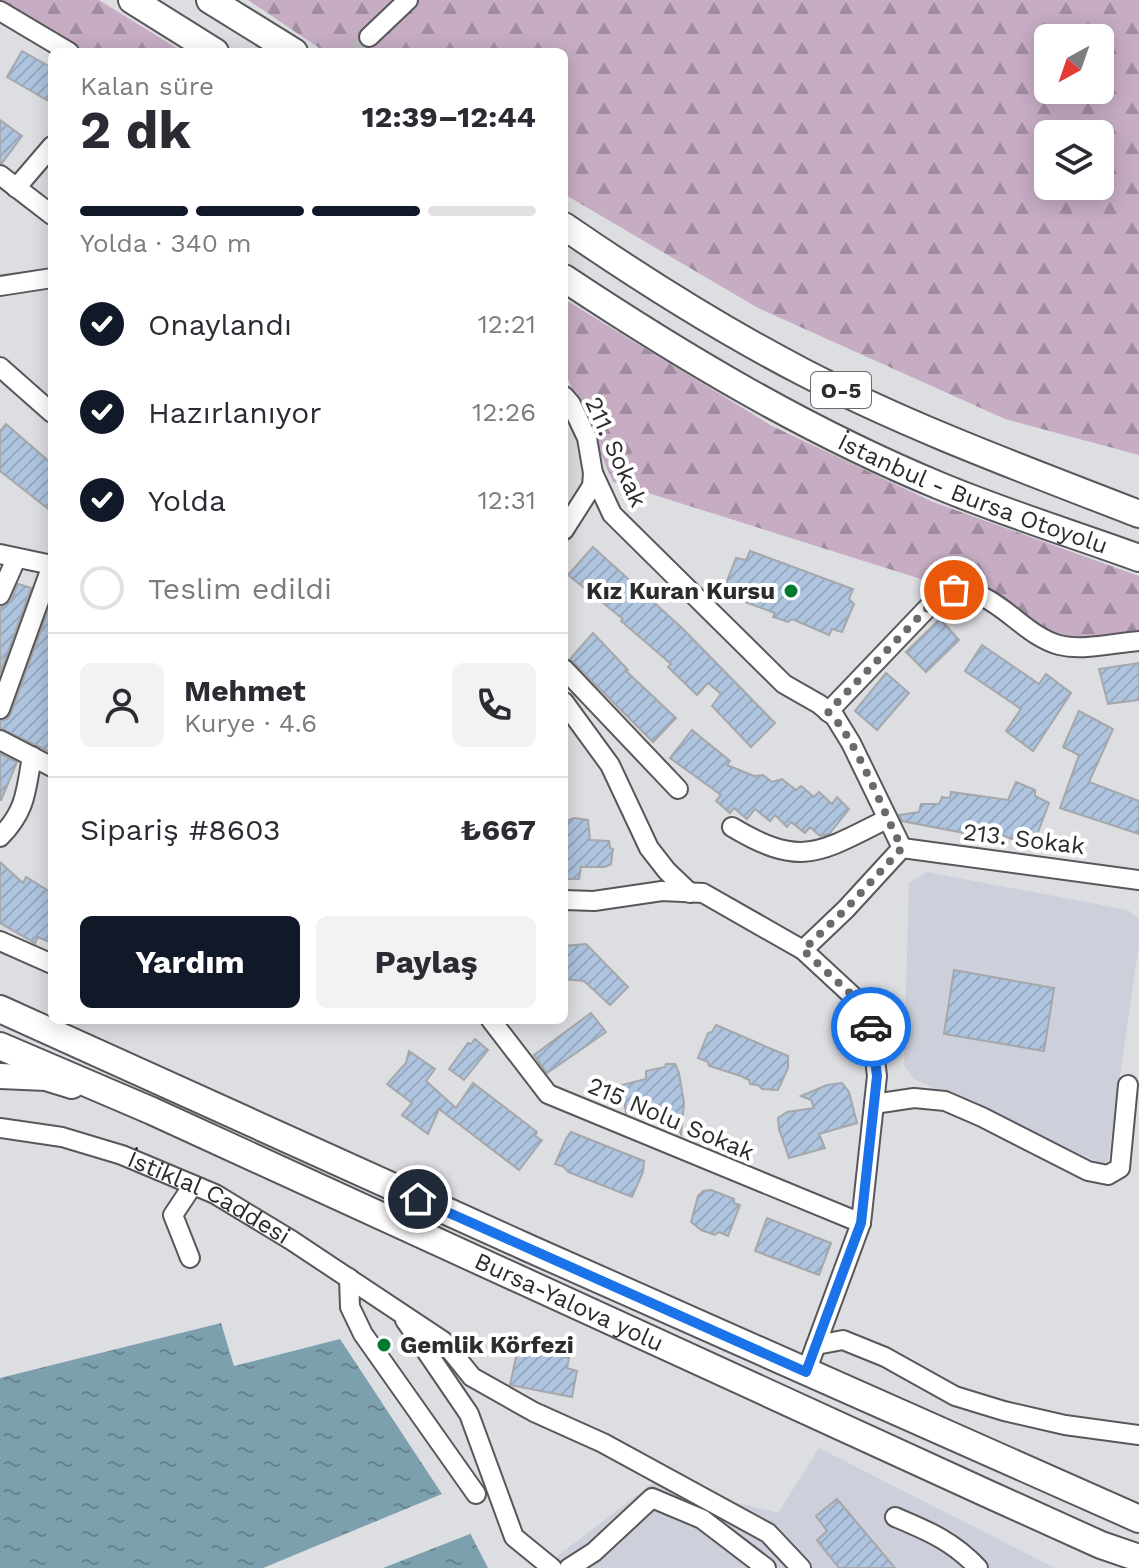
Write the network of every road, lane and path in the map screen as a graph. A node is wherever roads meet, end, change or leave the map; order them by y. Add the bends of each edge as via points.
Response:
1 (132, 0) edge
2 (210, 0) edge
3 (408, 0) edge
4 (0, 11) edge
5 (369, 37) tunnel mouth
6 (62, 48) edge
7 (209, 48) edge
8 (288, 48) edge
9 (48, 151) edge
10 (0, 175) edge
11 (16, 188) junction
12 (48, 212) edge
13 (568, 229) edge
14 (48, 280) edge
15 (568, 281) edge
16 (0, 286) edge
17 (0, 367) edge
18 (568, 401) edge
19 (48, 409) edge
20 (950, 440) junction
21 (593, 473) junction
22 (1139, 501) edge
23 (1139, 514) edge
24 (568, 524) edge
25 (8, 556) edge
26 (1139, 558) edge
27 (48, 564) edge
28 (48, 576) edge
29 (0, 595) edge
30 (1139, 641) edge
31 (568, 673) edge
32 (568, 707) edge
33 (0, 709) edge
34 (828, 712) junction
35 (0, 740) edge
36 (32, 756) junction
37 (48, 765) edge
38 (678, 789) dead end
39 (887, 819) junction
40 (732, 827) dead end
41 (0, 837) edge
42 (902, 848) junction
43 (1139, 880) edge
44 (690, 893) junction
45 (568, 900) edge
46 (0, 941) edge
47 (803, 950) junction
48 (48, 962) edge
49 (0, 1001) edge
50 (0, 1009) edge
51 (494, 1024) edge
52 (51, 1032) junction
53 (0, 1046) edge
54 (0, 1076) edge
55 (1128, 1085) dead end
56 (874, 1104) junction
57 (152, 1111) junction
58 (0, 1128) edge
59 (193, 1185) junction
60 (861, 1223) junction
61 (190, 1258) dead end
62 (349, 1278) junction
63 (399, 1311) junction
64 (816, 1345) junction
65 (806, 1372) junction
66 (1139, 1435) edge
67 (476, 1494) dead end
68 (895, 1517) dead end
69 (1139, 1519) edge
70 (1139, 1558) edge
71 (552, 1568) edge
72 (569, 1568) edge
73 (766, 1568) edge
74 (801, 1568) edge
75 (978, 1568) edge

1 - 7 highway
2 - 8 highway
3 - 5 street
4 - 6 street
9 - 11 street
10 - 11 street
11 - 12 street
13 - 20 highway, İstanbul - Bursa Otoyolu / O-5 via 639,278 803,372
14 - 16 street
15 - 26 highway, İstanbul - Bursa Otoyolu / O-5 via 780,410 939,486
17 - 19 street
18 - 21 street, 211. Sokak via 587,438
20 - 22 highway, O-5
20 - 23 highway, İstanbul - Bursa Otoyolu / O-5
21 - 24 street via 592,486
21 - 34 street, 211. Sokak via 612,514 626,530 784,684
25 - 27 street
25 - 29 street
28 - 33 street
30 - 34 street via 1061,646 967,589 954,590 939,596
31 - 38 street
32 - 44 street via 610,765 649,848
34 - 39 street, 211. Sokak via 851,743
35 - 36 street
36 - 37 street
36 - 41 street via 24,805
39 - 40 street via 826,849 803,853 768,847
39 - 42 street, 211. Sokak
42 - 43 street, 213. Sokak
42 - 47 street
44 - 45 street
44 - 47 street via 703,893
46 - 48 street
47 - 56 street via 869,1011 877,1076
49 - 52 main road
50 - 52 highway, Bursa-Yalova yolu
51 - 60 street, 215 Nolu Sokak via 548,1094
52 - 65 highway, Bursa-Yalova yolu
53 - 57 highway, Bursa-Yalova yolu
54 - 57 main road via 46,1078
55 - 56 street via 1120,1168 1108,1175 1088,1171 945,1101 914,1098
56 - 60 street
57 - 70 highway, Bursa-Yalova yolu
58 - 59 street, İstiklal Caddesi via 100,1148
59 - 61 street via 173,1215
59 - 62 street, İstiklal Caddesi
60 - 64 street
62 - 63 street, İstiklal Caddesi
62 - 67 street via 350,1307 363,1334
63 - 71 street via 469,1414 514,1537
63 - 74 street, İstiklal Caddesi via 443,1341 472,1377 768,1533
64 - 65 street
64 - 66 street via 843,1340 955,1396 1004,1411
65 - 69 highway, Bursa-Yalova yolu
68 - 75 street via 961,1549
72 - 73 street via 652,1498 702,1519

